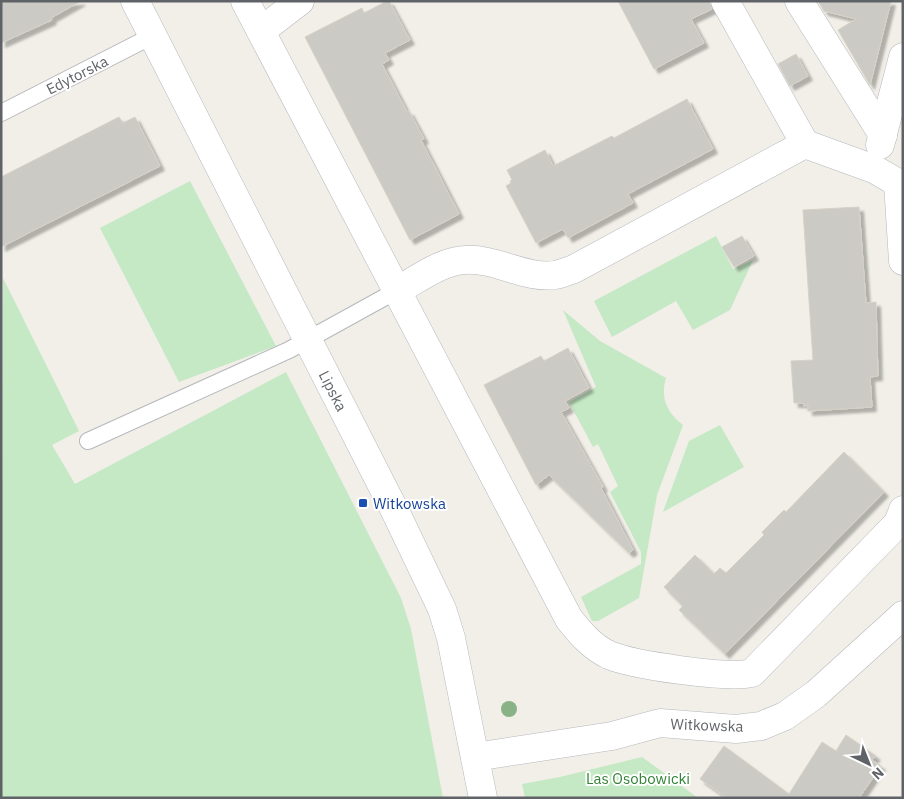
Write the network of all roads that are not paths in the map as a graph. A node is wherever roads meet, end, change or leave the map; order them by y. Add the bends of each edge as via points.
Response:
1 (134, 1) edge
2 (245, 1) edge
3 (300, 1) edge
4 (725, 1) edge
5 (799, 1) edge
6 (261, 31) junction
7 (152, 36) junction
8 (903, 57) edge
9 (1, 113) edge
10 (883, 135) junction
11 (804, 144) junction
12 (874, 169) junction
13 (900, 183) edge
14 (903, 261) edge
15 (396, 291) junction
16 (306, 339) junction
17 (88, 441) dead end
18 (903, 510) edge
19 (903, 615) edge
20 (475, 757) junction
21 (483, 798) edge

1 - 7 street, Lipska
2 - 6 street
3 - 6 street
4 - 11 street
5 - 10 street
6 - 15 street
7 - 9 lane, Edytorska
7 - 16 street, Lipska
8 - 10 street
10 - 12 street
11 - 12 street
11 - 15 street via 574,269 555,275 536,274 477,260 463,260 448,263
12 - 13 street
13 - 14 street
15 - 16 lane
15 - 18 street via 569,619 580,633 609,655 727,676 752,673 898,522
16 - 17 lane via 290,350
16 - 20 street, Lipska via 442,609 452,638
19 - 20 street, Witkowska via 816,694 785,716 761,726 736,729 660,723 612,736
20 - 21 street, Lipska

